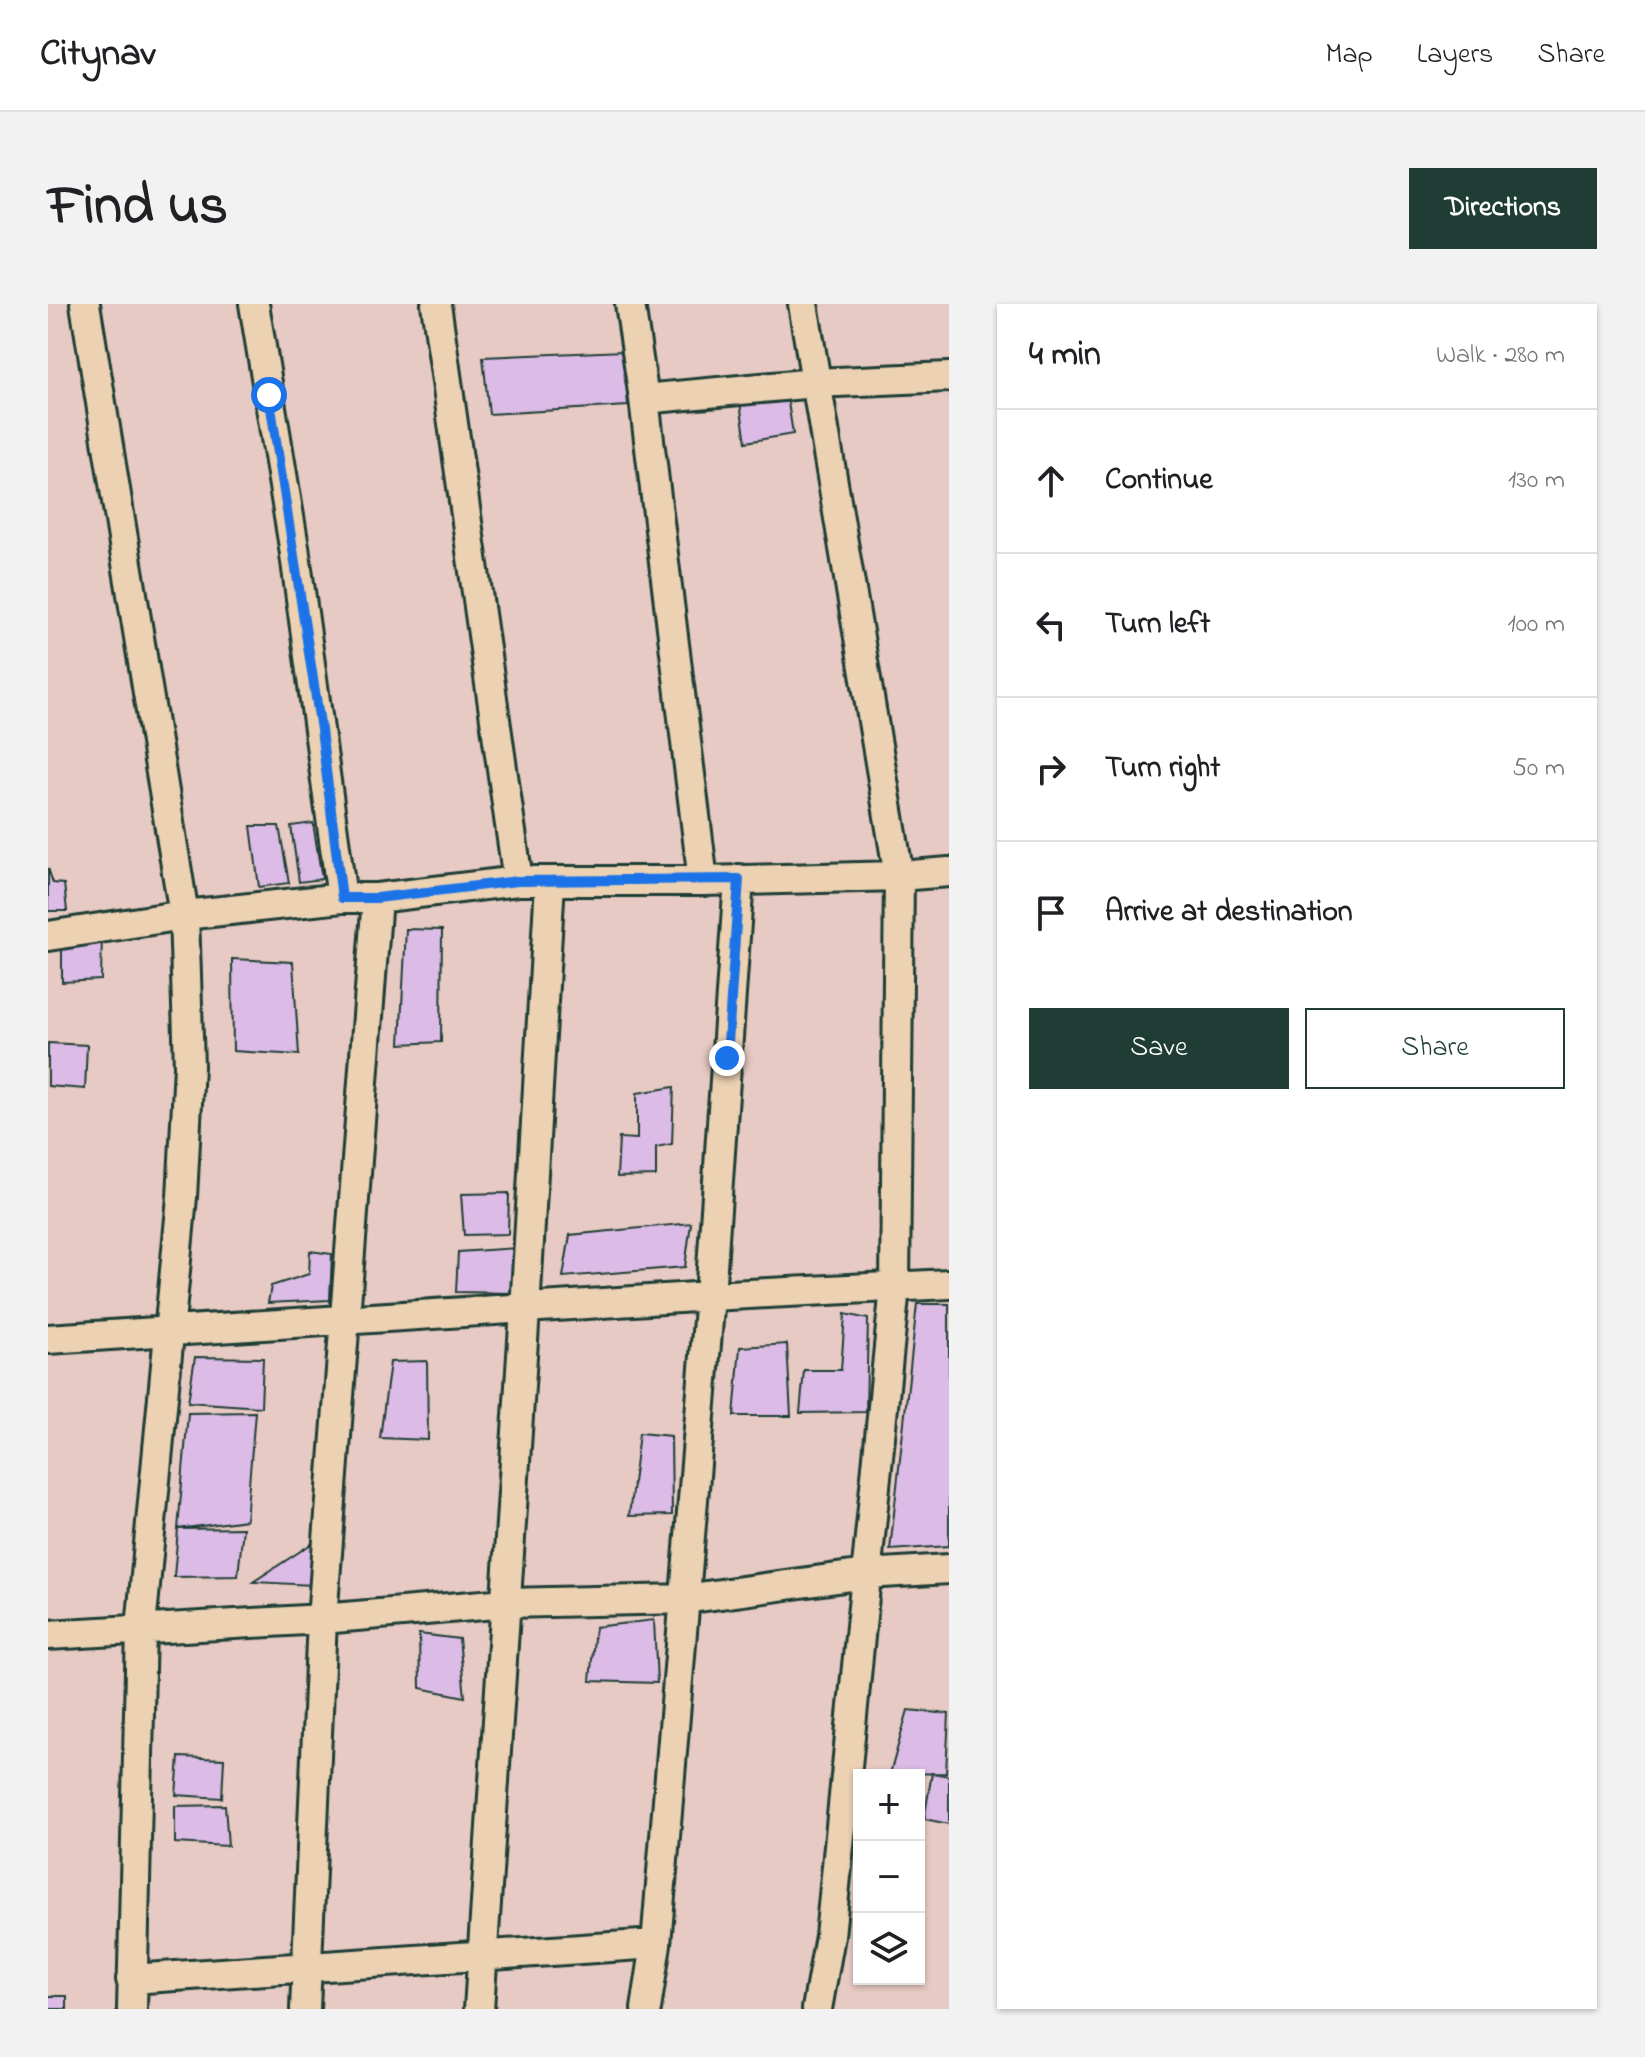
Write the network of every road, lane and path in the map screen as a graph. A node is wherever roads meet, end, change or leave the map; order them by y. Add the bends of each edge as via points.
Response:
1 (85, 304) edge
2 (254, 304) edge
3 (436, 304) edge
4 (630, 304) edge
5 (803, 304) edge
6 (949, 377) edge
7 (815, 383) junction
8 (644, 399) junction
9 (949, 872) edge
10 (899, 876) junction
11 (739, 879) junction
12 (518, 881) junction
13 (703, 881) junction
14 (550, 882) junction
15 (342, 898) junction
16 (377, 898) junction
17 (184, 915) junction
18 (48, 936) edge
19 (949, 1284) edge
20 (895, 1287) junction
21 (710, 1296) junction
22 (525, 1310) junction
23 (345, 1320) junction
24 (170, 1332) junction
25 (48, 1339) edge
26 (949, 1569) edge
27 (866, 1574) junction
28 (684, 1599) junction
29 (506, 1603) junction
30 (322, 1619) junction
31 (141, 1628) junction
32 (48, 1635) edge
33 (656, 1944) junction
34 (482, 1956) junction
35 (306, 1967) junction
36 (131, 1979) junction
37 (132, 2009) edge
38 (305, 2009) edge
39 (479, 2009) edge
40 (646, 2009) edge
41 (817, 2009) edge

1 - 17 street
2 - 15 street via 297,562
3 - 12 street
4 - 8 street
5 - 7 street
6 - 7 street
7 - 8 street
7 - 10 street
8 - 13 street
9 - 10 street
10 - 11 street
10 - 20 street
11 - 13 street
11 - 21 street
12 - 14 street
12 - 16 street
13 - 14 street
14 - 22 street
15 - 16 street
15 - 17 street
16 - 23 street
17 - 18 street
17 - 24 street via 189,1066
19 - 20 street
20 - 21 street
20 - 27 street
21 - 22 street
21 - 28 street
22 - 23 street
22 - 29 street
23 - 24 street
23 - 30 street
24 - 25 street
24 - 31 street
26 - 27 street
27 - 28 street
27 - 41 street via 830,1936
28 - 29 street
28 - 33 street
29 - 30 street
29 - 34 street
30 - 31 street
30 - 35 street
31 - 32 street
31 - 36 street
33 - 34 street
33 - 40 street
34 - 35 street
34 - 39 street
35 - 36 street
35 - 38 street
36 - 37 street

